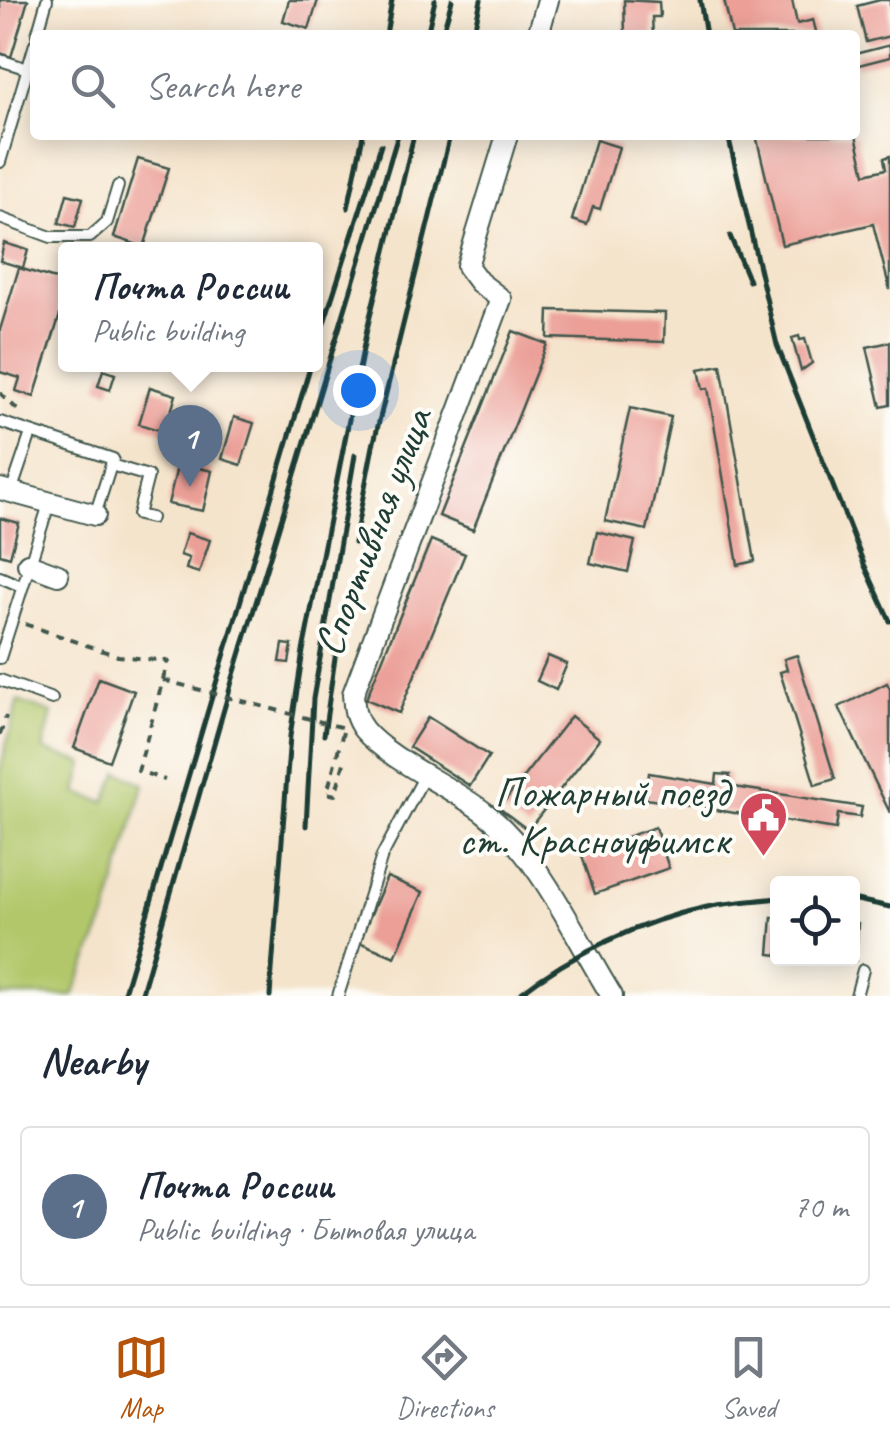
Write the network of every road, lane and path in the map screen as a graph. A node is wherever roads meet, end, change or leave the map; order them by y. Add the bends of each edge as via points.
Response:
1 (47, 0) edge
2 (548, 0) edge
3 (39, 30) edge
4 (539, 30) edge
5 (0, 60) edge
6 (30, 62) edge
7 (28, 69) junction
8 (505, 140) edge
9 (0, 162) edge
10 (118, 186) dead end
11 (0, 218) edge
12 (0, 422) edge
13 (31, 433) junction
14 (112, 465) junction
15 (5, 490) edge
16 (49, 504) junction
17 (95, 516) joint
18 (151, 518) dead end
19 (28, 564) junction
20 (58, 576) dead end
21 (0, 577) edge
22 (21, 586) junction
23 (11, 620) junction
24 (0, 658) edge
25 (0, 680) edge
26 (163, 680) junction
27 (52, 699) dead end
28 (6, 716) dead end
29 (0, 735) edge
30 (344, 763) dead end
31 (425, 774) junction
32 (165, 780) dead end
33 (863, 970) dead end
34 (338, 996) edge
35 (612, 996) edge
36 (856, 996) edge

1 - 3 lane
2 - 4 street
5 - 7 lane
6 - 7 lane
7 - 9 lane
8 - 31 street, Спортивная улица via 467,266 501,299 353,694 364,731
10 - 11 lane via 106,222 90,237 50,237
12 - 13 lane
13 - 14 lane via 113,459
13 - 15 lane
14 - 17 lane
14 - 18 lane via 148,476 138,514
15 - 16 street
16 - 17 street
16 - 19 lane
19 - 20 street
19 - 22 lane
21 - 22 lane
22 - 23 lane
23 - 24 lane
23 - 26 path via 118,656 168,660
25 - 27 lane
26 - 30 path, bridge via 344,728 327,793 335,795
26 - 32 path via 138,771
28 - 29 path
31 - 34 lane via 382,856
31 - 35 street, Спортивная улица via 486,814 515,846
33 - 36 lane

